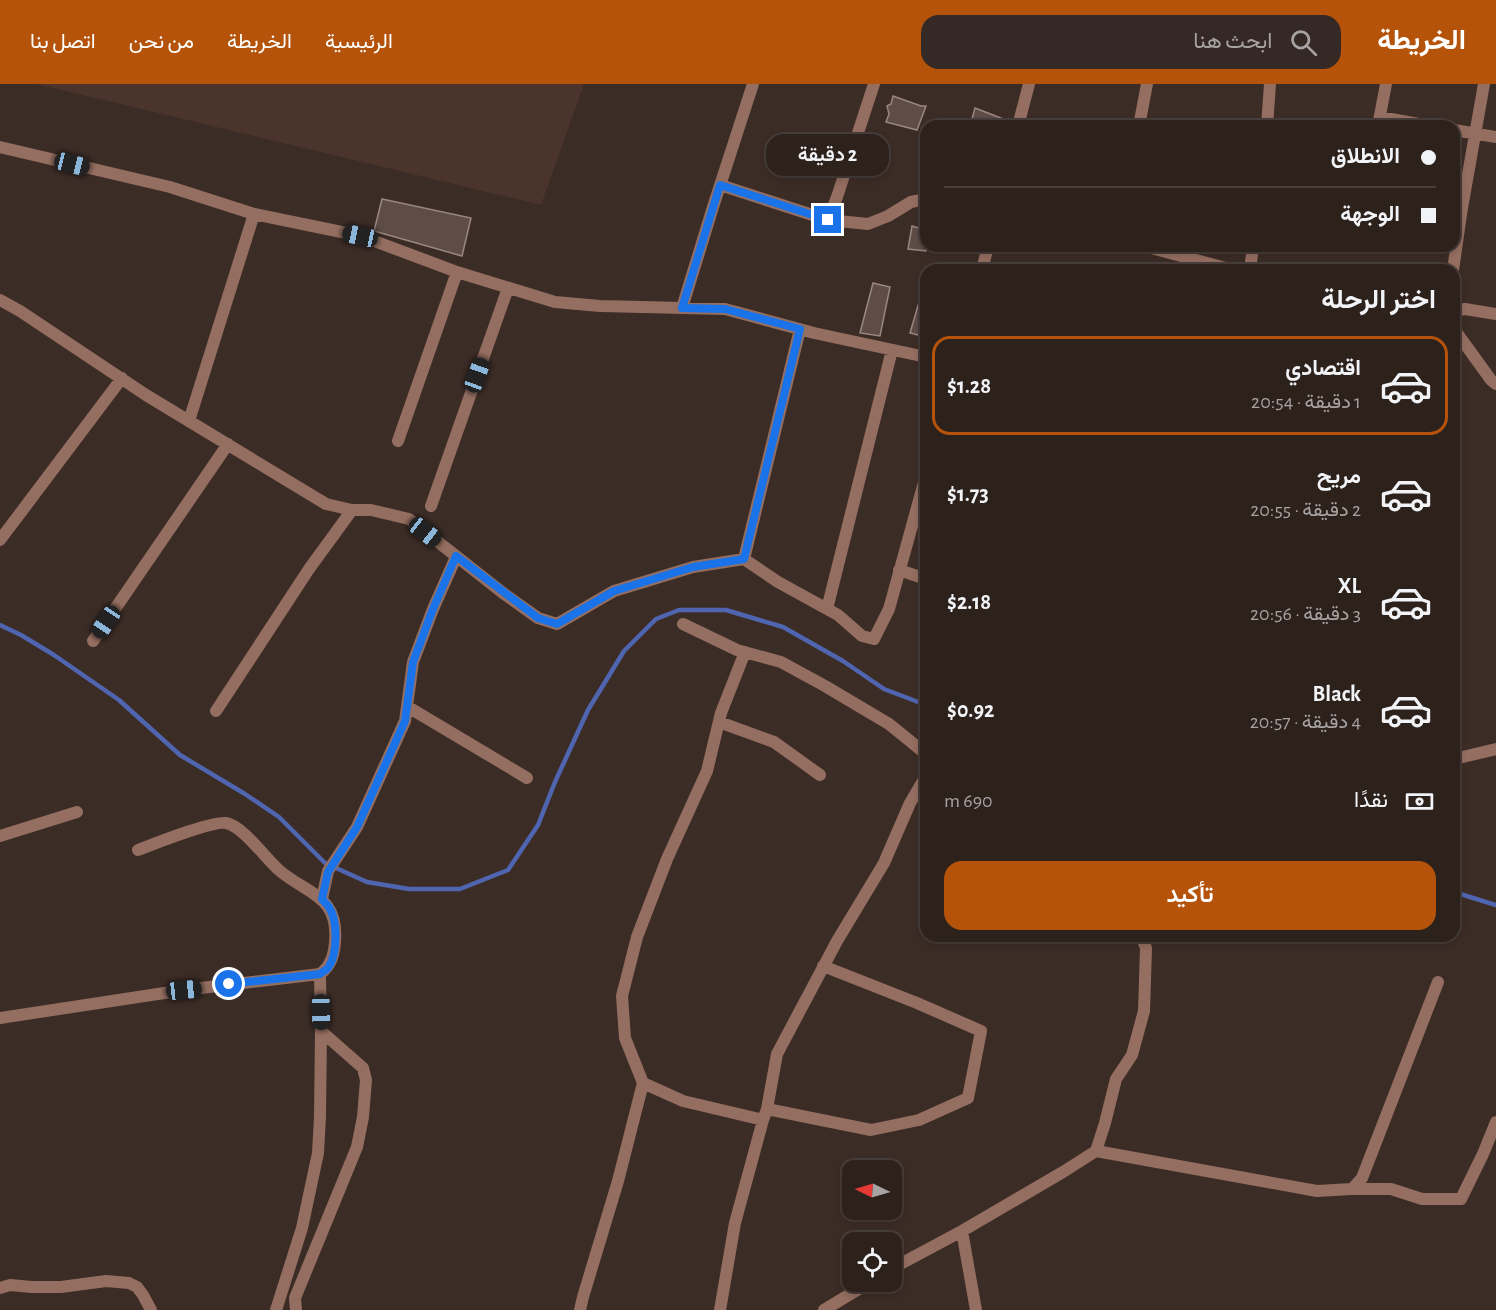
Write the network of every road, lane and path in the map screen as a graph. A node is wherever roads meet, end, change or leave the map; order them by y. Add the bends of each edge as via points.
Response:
1 (753, 84) edge
2 (874, 84) edge
3 (1029, 84) edge
4 (1148, 84) edge
5 (1270, 84) edge
6 (1386, 84) edge
7 (1484, 84) edge
8 (1020, 120) edge
9 (1140, 120) edge
10 (1267, 120) edge
11 (1379, 120) edge
12 (1460, 131) edge
13 (1474, 134) junction
14 (1496, 137) edge
15 (0, 147) edge
16 (720, 185) junction
17 (1460, 198) edge
18 (920, 200) edge
19 (254, 214) junction
20 (828, 220) junction
21 (1166, 252) edge
22 (1211, 264) edge
23 (457, 273) junction
24 (508, 288) junction
25 (0, 300) edge
26 (682, 308) junction
27 (1460, 309) edge
28 (1496, 314) edge
29 (800, 329) junction
30 (1460, 337) edge
31 (892, 350) junction
32 (920, 356) edge
33 (122, 378) junction
34 (1496, 384) edge
35 (189, 421) junction
36 (398, 441) dead end
37 (228, 444) junction
38 (920, 497) edge
39 (431, 506) dead end
40 (352, 510) junction
41 (0, 540) edge
42 (456, 556) junction
43 (744, 559) junction
44 (900, 570) junction
45 (920, 577) edge
46 (827, 609) junction
47 (683, 624) dead end
48 (93, 641) dead end
49 (745, 652) junction
50 (408, 707) junction
51 (216, 711) dead end
52 (719, 722) junction
53 (920, 749) edge
54 (1496, 749) edge
55 (1460, 758) edge
56 (820, 775) dead end
57 (527, 778) dead end
58 (920, 786) edge
59 (76, 812) dead end
60 (0, 836) edge
61 (138, 850) dead end
62 (322, 899) junction
63 (1144, 942) edge
64 (823, 966) junction
65 (320, 974) junction
66 (1438, 982) dead end
67 (0, 1018) edge
68 (321, 1031) junction
69 (643, 1083) junction
70 (765, 1115) junction
71 (1496, 1122) edge
72 (1096, 1151) junction
73 (1352, 1189) junction
74 (962, 1232) junction
75 (902, 1263) edge
76 (0, 1288) edge
77 (854, 1292) edge
78 (151, 1310) edge
79 (276, 1310) edge
80 (296, 1310) edge
81 (580, 1310) edge
82 (720, 1310) edge
83 (824, 1310) edge
84 (976, 1310) edge

1 - 16 street
2 - 20 street
3 - 8 street
4 - 9 street
5 - 10 street
6 - 11 street
7 - 13 street
12 - 13 street
13 - 14 street
13 - 17 street
15 - 19 street via 170,187
16 - 20 street
16 - 26 street
18 - 20 street via 868,224
19 - 23 street via 360,236
19 - 35 street
21 - 22 street
23 - 24 street
23 - 36 street
24 - 26 street via 555,302
24 - 39 street
25 - 33 street
26 - 29 street via 725,309
27 - 28 street
29 - 31 street
29 - 43 street
30 - 34 street
31 - 32 street
31 - 46 street
33 - 35 street
33 - 41 street
35 - 37 street
37 - 40 street via 326,504
37 - 48 street
38 - 44 street
40 - 42 street via 409,519
40 - 51 street
42 - 43 street via 538,618 557,624 614,591 693,567
42 - 50 street via 413,662
43 - 46 street
44 - 45 street
44 - 46 street via 889,609 874,639 862,636
47 - 49 street
49 - 52 street
49 - 53 street via 781,662 825,686 889,724
50 - 57 street
50 - 62 street via 357,827 328,872
52 - 56 street via 774,742
52 - 69 street via 707,771 637,937 622,996 625,1038
54 - 55 street
58 - 64 street via 884,863
59 - 60 street
61 - 62 street via 225,823 238,829 280,871
62 - 65 street via 333,916 336,935 334,953 327,969
63 - 72 street via 1144,1011 1132,1055 1116,1079
64 - 70 street via 777,1054
64 - 70 street via 981,1031 968,1098 919,1120 871,1130
65 - 67 street
65 - 68 street
66 - 73 street via 1362,1178
68 - 79 street via 318,1153 302,1228
68 - 80 street via 363,1068 363,1117 357,1147 295,1298
69 - 70 street via 683,1101
69 - 81 street
70 - 82 street via 735,1223
71 - 73 street via 1461,1199 1422,1199 1391,1188
72 - 73 street via 1317,1191
72 - 74 street
74 - 75 street
74 - 84 street
76 - 78 street via 129,1283 137,1287
77 - 83 street

